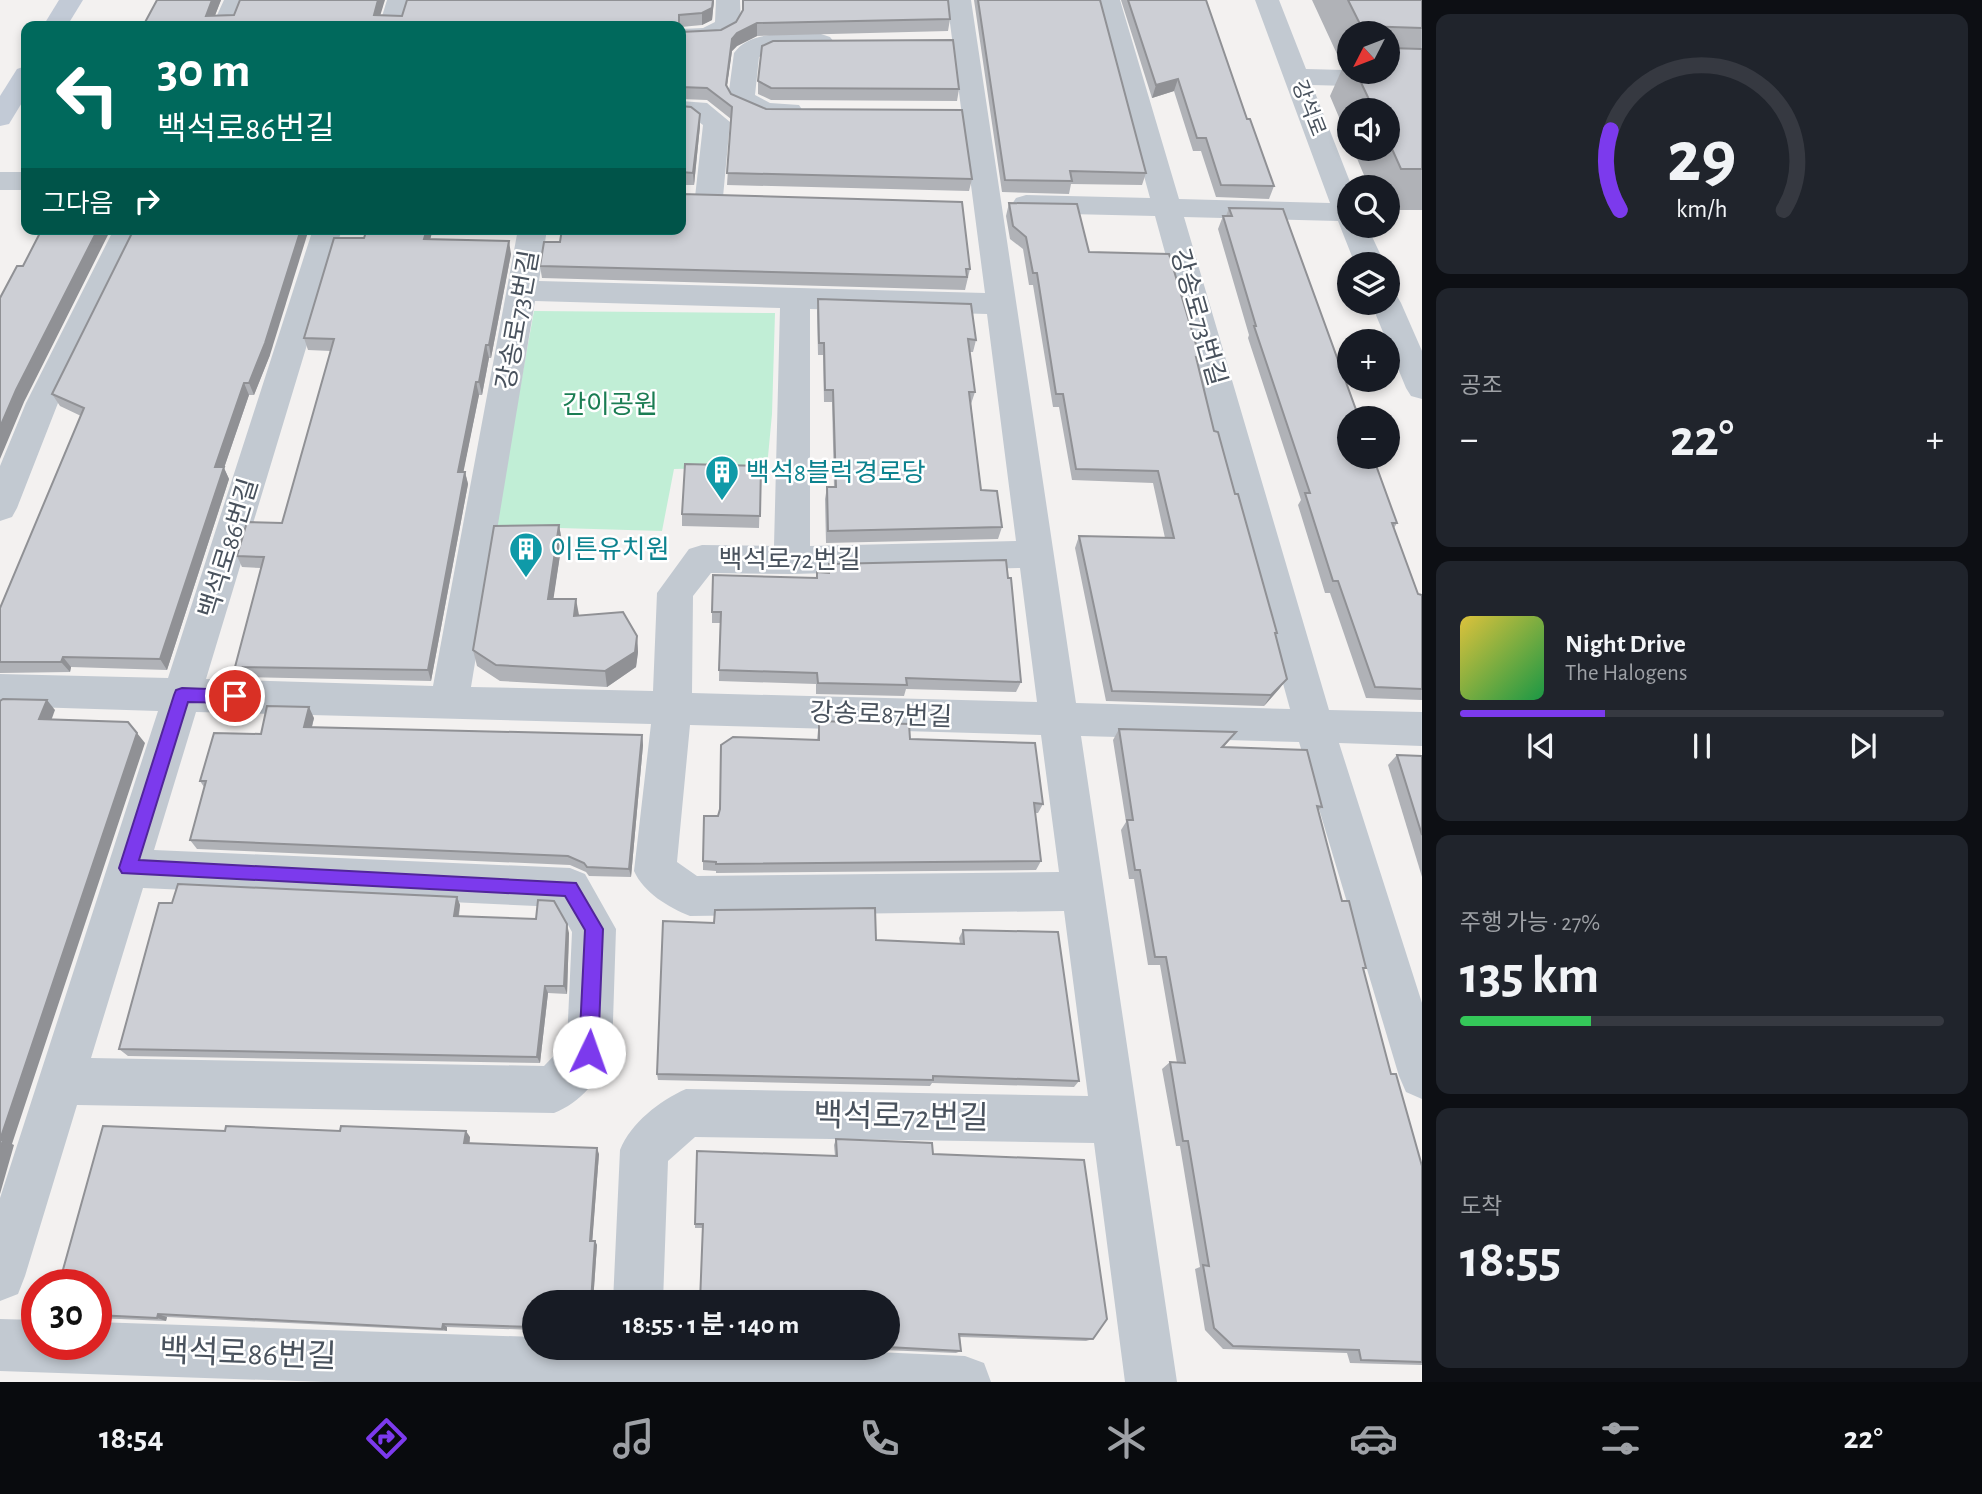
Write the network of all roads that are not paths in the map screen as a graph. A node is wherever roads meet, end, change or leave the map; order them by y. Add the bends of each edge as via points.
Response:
1 (71, 0) edge
2 (236, 0) edge
3 (399, 0) edge
4 (728, 0) edge
5 (959, 0) edge
6 (1108, 0) edge
7 (1267, 0) edge
8 (58, 21) edge
9 (226, 21) edge
10 (393, 21) edge
11 (686, 36) edge
12 (846, 42) edge
13 (1297, 77) junction
14 (1422, 80) edge
15 (21, 82) edge
16 (689, 109) edge
17 (821, 111) edge
18 (0, 118) edge
19 (0, 181) edge
20 (21, 181) edge
21 (1337, 183) edge
22 (695, 196) edge
23 (737, 197) edge
24 (973, 202) junction
25 (1168, 208) junction
26 (1337, 217) edge
27 (126, 235) edge
28 (326, 235) edge
29 (532, 235) edge
30 (522, 291) junction
31 (795, 299) junction
32 (1001, 304) junction
33 (1391, 315) edge
34 (1422, 388) edge
35 (0, 508) edge
36 (1036, 554) junction
37 (792, 560) junction
38 (0, 690) edge
39 (182, 695) junction
40 (449, 702) junction
41 (672, 708) junction
42 (1059, 719) junction
43 (1314, 726) junction
44 (1422, 729) edge
45 (128, 868) junction
46 (1083, 891) junction
47 (1422, 1076) edge
48 (61, 1081) junction
49 (1115, 1120) junction
50 (0, 1276) edge
51 (638, 1290) edge
52 (0, 1345) edge
53 (522, 1357) edge
54 (632, 1360) edge
55 (965, 1382) edge
56 (1151, 1382) edge

1 - 8 main road
2 - 9 street
3 - 10 street
4 - 11 street via 727,26 707,36
5 - 24 street via 952,42
6 - 25 street, 강송로73번길
7 - 13 street, 강석로
12 - 17 street via 767,43 747,52 741,99 765,111
13 - 14 street
13 - 21 street, 강석로
15 - 18 main road
16 - 22 street via 717,122
19 - 20 street
22 - 23 street
24 - 25 street, 강송로73번길
24 - 32 street
25 - 26 street, 강송로73번길
25 - 43 street, 강송로73번길
27 - 35 street via 43,403
28 - 39 street, 백석로86번길
29 - 30 street, 강송로73번길
30 - 31 street
30 - 40 street, 강송로73번길
31 - 32 street
31 - 37 street
32 - 36 street
33 - 34 street
36 - 37 street, 백석로72번길
36 - 42 street
37 - 41 street, 백석로72번길 via 702,559 675,593
38 - 39 street, 강송로87번길
39 - 40 street, 강송로87번길
39 - 45 street, 백석로86번길
40 - 41 street, 강송로87번길
41 - 42 street, 강송로87번길
41 - 46 street via 655,871 690,896
42 - 43 street, 강송로87번길
42 - 46 street
43 - 44 street, 강송로87번길
43 - 47 street
45 - 48 street, 백석로86번길
45 - 48 street via 570,888 594,929 589,1052 554,1090
46 - 49 street
48 - 50 street, 백석로86번길
49 - 51 street, 백석로72번길 via 686,1113 644,1150
49 - 56 street
52 - 53 street, 백석로86번길
54 - 55 street

